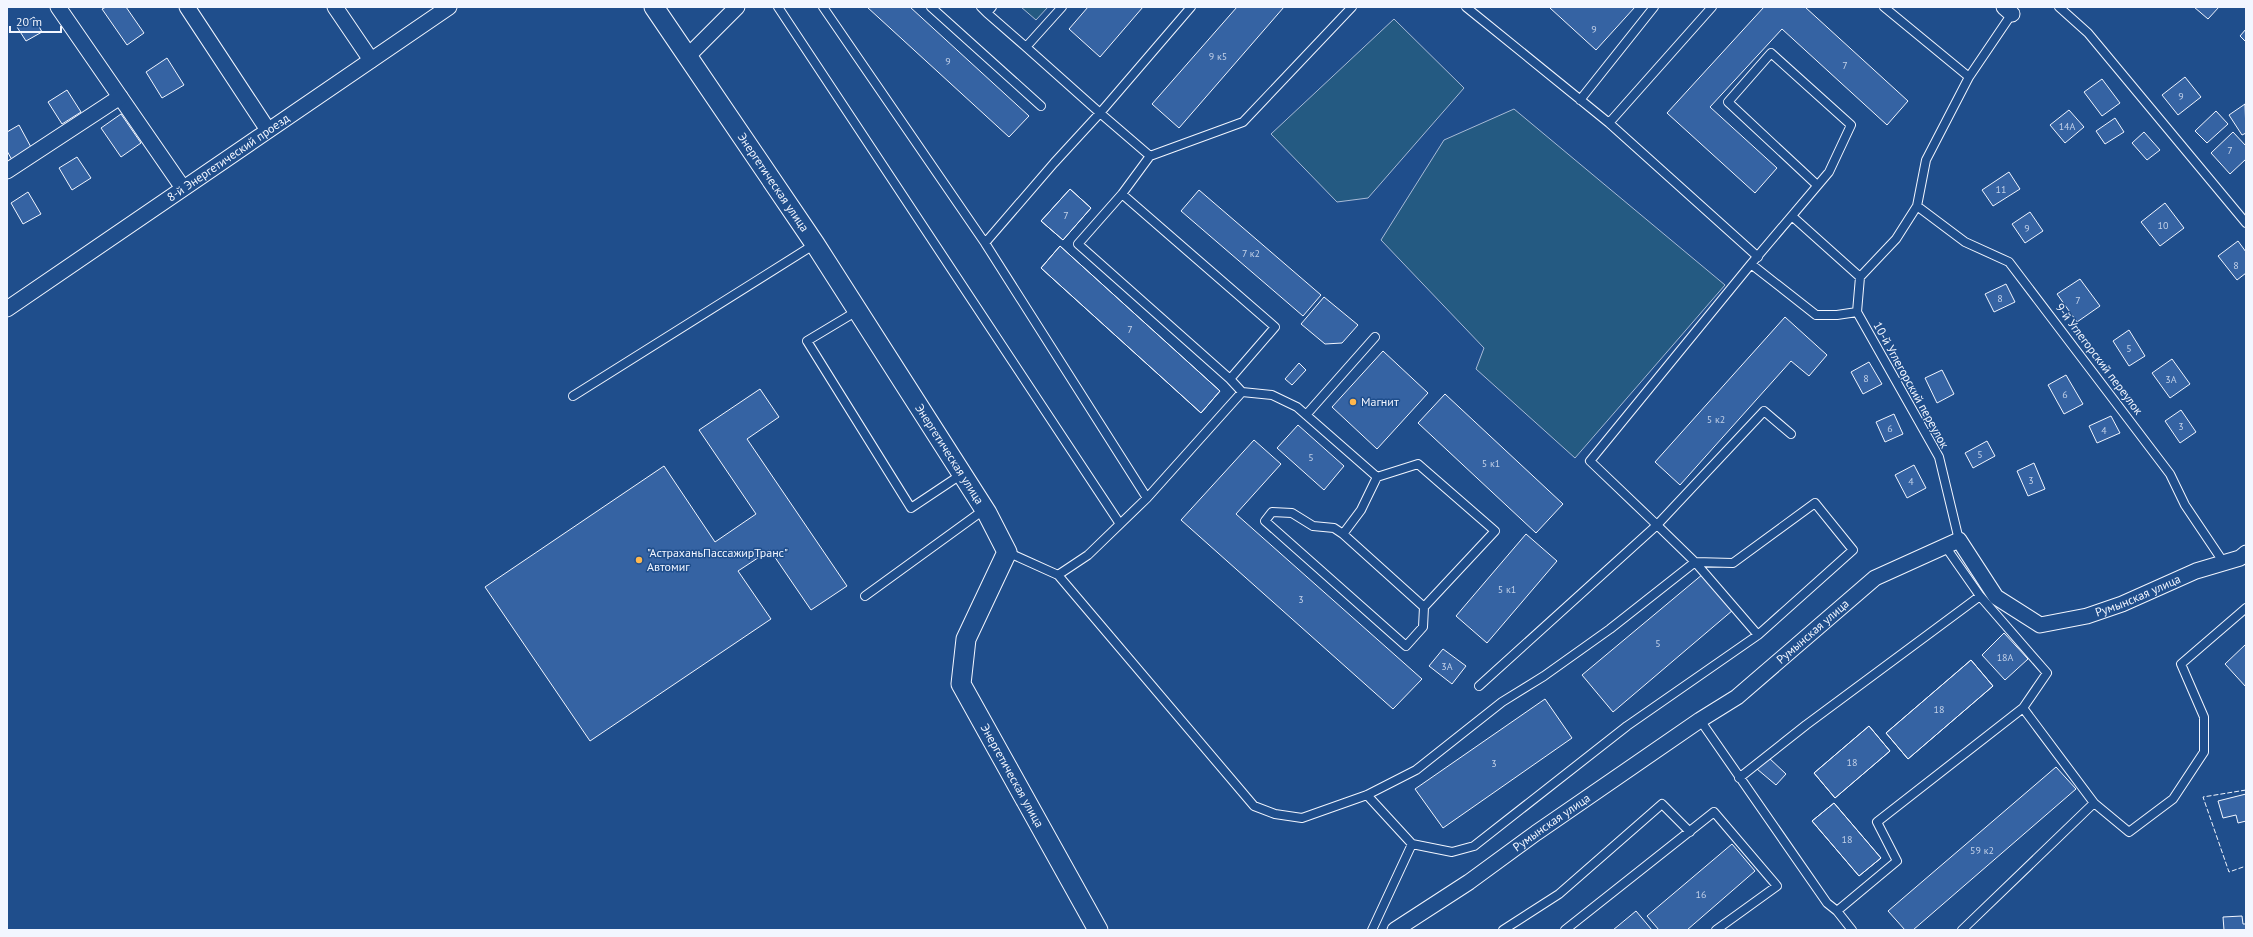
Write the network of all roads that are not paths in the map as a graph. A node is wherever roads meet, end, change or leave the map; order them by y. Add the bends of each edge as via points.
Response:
1 (58, 7) edge
2 (187, 7) edge
3 (335, 7) edge
4 (449, 7) edge
5 (654, 7) edge
6 (737, 7) edge
7 (778, 7) edge
8 (823, 7) edge
9 (931, 7) edge
10 (981, 7) edge
11 (1062, 7) edge
12 (1191, 7) edge
13 (1352, 7) edge
14 (1466, 7) edge
15 (1654, 7) edge
16 (1712, 7) edge
17 (1884, 7) edge
18 (2059, 7) edge
19 (990, 10) edge
20 (2010, 10) edge
21 (1026, 47) junction
22 (687, 57) junction
23 (370, 60) junction
24 (1969, 77) junction
25 (120, 96) junction
26 (1580, 100) junction
27 (1041, 106) dead end
28 (1100, 113) junction
29 (1609, 123) junction
30 (268, 130) junction
31 (1150, 156) junction
32 (7, 171) edge
33 (1817, 185) junction
34 (183, 188) junction
35 (1122, 194) junction
36 (1917, 206) junction
37 (1793, 217) junction
38 (2246, 223) edge
39 (985, 243) junction
40 (815, 244) junction
41 (1758, 256) junction
42 (1752, 264) junction
43 (1860, 277) junction
44 (7, 309) edge
45 (857, 311) junction
46 (1857, 312) junction
47 (1374, 337) dead end
48 (1230, 378) junction
49 (1242, 392) junction
50 (573, 396) dead end
51 (1306, 415) junction
52 (1791, 434) dead end
53 (962, 474) junction
54 (1377, 477) junction
55 (1147, 498) junction
56 (985, 510) junction
57 (1120, 524) junction
58 (1657, 525) junction
59 (1343, 534) junction
60 (1960, 540) junction
61 (1945, 546) junction
62 (1007, 552) junction
63 (2246, 553) edge
64 (1695, 562) junction
65 (2224, 563) junction
66 (1058, 574) junction
67 (864, 596) dead end
68 (1980, 596) junction
69 (1424, 607) junction
70 (2246, 608) edge
71 (1758, 635) junction
72 (1479, 686) dead end
73 (2023, 708) junction
74 (1700, 720) junction
75 (1739, 778) junction
76 (1367, 796) junction
77 (2094, 803) junction
78 (1690, 832) junction
79 (1412, 844) junction
80 (1837, 911) junction
81 (1098, 930) edge
82 (1372, 930) edge
83 (1395, 930) edge
84 (1504, 930) edge
85 (1565, 930) edge
86 (1716, 930) edge
87 (1852, 930) edge
88 (1962, 930) edge

1 - 25 street
2 - 30 street
3 - 23 street
4 - 23 street, 8-й Энергетический проезд
5 - 22 street, Энергетическая улица
6 - 22 street
7 - 57 lane
8 - 39 lane
9 - 27 lane
10 - 19 lane
11 - 21 lane
12 - 28 lane
13 - 31 lane via 1243,122
14 - 26 lane
15 - 26 lane
16 - 29 lane
17 - 24 lane
18 - 38 lane via 2088,33
19 - 21 lane
20 - 24 lane
21 - 28 lane
22 - 40 street, Энергетическая улица
23 - 30 street, 8-й Энергетический проезд
24 - 36 lane via 1926,160
25 - 32 street
25 - 34 street
26 - 29 lane
28 - 31 lane
28 - 39 lane
29 - 41 lane
30 - 34 street, 8-й Энергетический проезд
31 - 35 lane
33 - 33 lane via 1829,172 1851,125 1771,53 1728,102
33 - 37 lane
34 - 44 street, 8-й Энергетический проезд
35 - 48 lane via 1078,244
35 - 48 lane via 1275,327
36 - 43 lane via 1896,239
36 - 65 lane, 9-й Углегорский переулок via 1965,242 2009,262 2170,474 2185,505
37 - 41 lane
37 - 43 lane
39 - 55 lane
40 - 45 street, Энергетическая улица
40 - 50 lane
41 - 42 lane
42 - 46 lane via 1816,315
42 - 58 lane via 1590,461
43 - 46 lane
45 - 53 street, Энергетическая улица
45 - 53 lane via 807,341 911,508
46 - 60 lane, 10-й Углегорский переулок via 1939,457
47 - 51 lane
48 - 49 lane
49 - 51 lane via 1272,395 1297,407
49 - 55 lane
51 - 54 lane
52 - 58 lane via 1764,411
53 - 56 street, Энергетическая улица
54 - 59 lane via 1361,510
54 - 69 lane via 1418,464 1495,531
55 - 57 lane
56 - 62 street, Энергетическая улица
56 - 67 lane
57 - 66 lane via 1088,555
58 - 64 lane
58 - 72 lane
59 - 69 lane
59 - 69 lane via 1334,528 1314,526 1292,513 1272,512 1265,521 1406,646 1423,627
60 - 61 street, Румынская улица
60 - 65 street, Румынская улица via 1996,596 2040,625 2087,616 2122,604 2196,570
61 - 68 lane
61 - 74 street, Румынская улица via 1875,578 1737,697
62 - 66 lane
62 - 81 street, Энергетическая улица via 966,639 961,684
63 - 65 street, Румынская улица via 2240,558
64 - 71 lane
64 - 71 lane via 1733,564 1815,503 1853,550
64 - 76 lane via 1592,642 1502,702 1416,770
66 - 76 lane via 1254,806 1275,814 1302,818
68 - 73 lane via 2047,673
68 - 75 lane
70 - 77 lane via 2181,664 2204,717 2204,752 2173,800 2129,832
71 - 79 lane via 1627,726 1474,846 1452,852
73 - 77 lane
73 - 80 lane via 1877,822 1897,861
74 - 75 lane
74 - 83 street, Румынская улица via 1469,882
75 - 80 lane via 1827,903
76 - 79 lane
77 - 88 lane
78 - 84 lane via 1662,804 1559,894
78 - 85 lane
78 - 86 lane via 1714,812 1777,886
79 - 82 lane
80 - 87 lane

